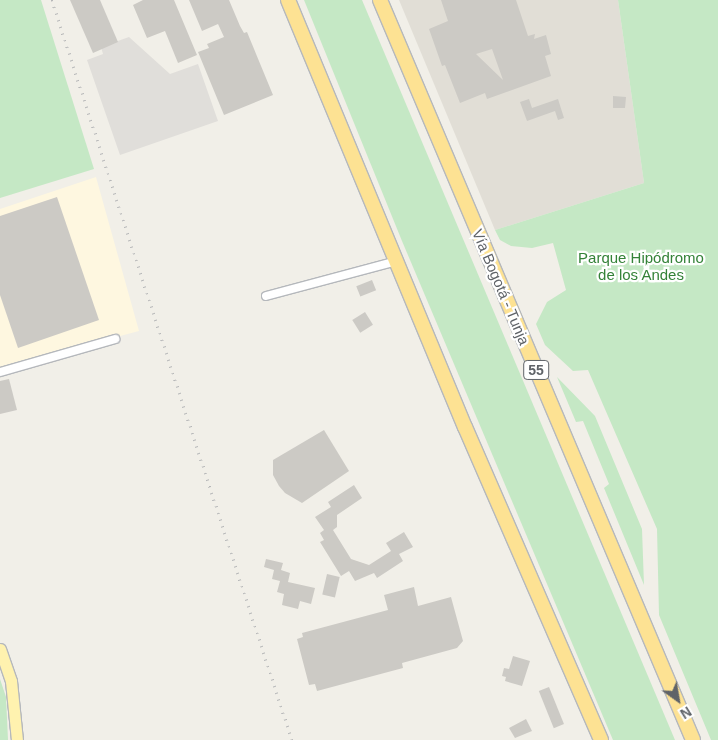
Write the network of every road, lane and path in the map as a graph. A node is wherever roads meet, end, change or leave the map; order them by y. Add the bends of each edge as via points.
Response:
1 (288, 0) edge
2 (380, 0) edge
3 (397, 261) junction
4 (266, 296) dead end
5 (115, 340) dead end
6 (0, 372) edge
7 (0, 649) edge
8 (0, 672) edge
9 (13, 740) edge
10 (17, 740) edge
11 (601, 740) edge
12 (693, 740) edge

1 - 3 highway
2 - 12 highway, Vía Bogotá - Tunja / 55
3 - 4 street
3 - 11 highway
5 - 6 street
7 - 10 main road via 11,681
8 - 9 main road via 7,683

